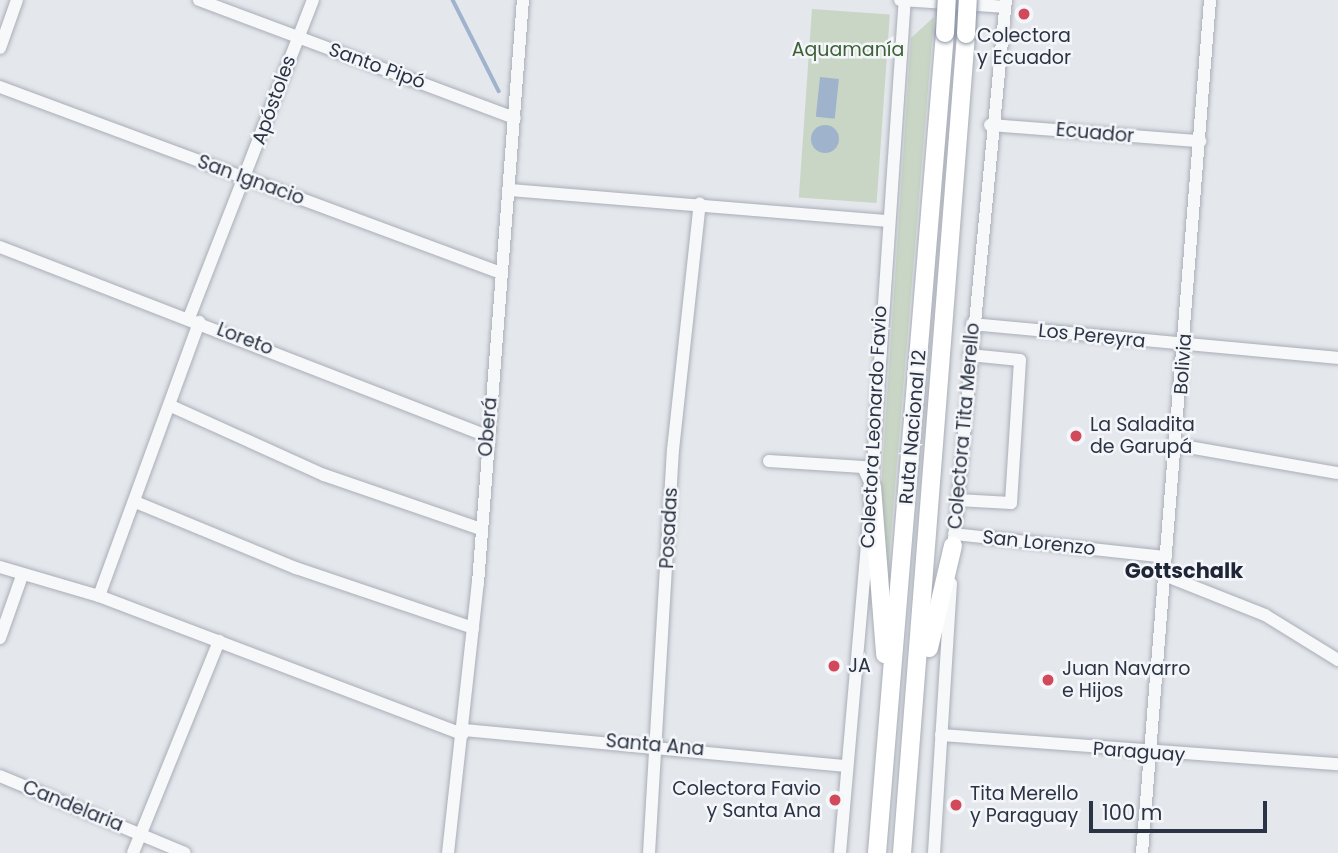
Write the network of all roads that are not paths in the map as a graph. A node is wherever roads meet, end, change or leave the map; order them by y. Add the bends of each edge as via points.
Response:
1 (18, 0) edge
2 (199, 0) edge
3 (313, 0) edge
4 (523, 0) edge
5 (900, 0) edge
6 (905, 0) edge
7 (1210, 0) edge
8 (940, 1) edge
9 (975, 3) edge
10 (1005, 4) edge
11 (297, 37) junction
12 (0, 48) edge
13 (0, 87) edge
14 (515, 118) junction
15 (990, 125) junction
16 (1200, 141) junction
17 (246, 178) junction
18 (510, 190) junction
19 (700, 203) junction
20 (886, 221) junction
21 (0, 247) edge
22 (501, 273) junction
23 (194, 320) junction
24 (972, 324) junction
25 (1184, 345) junction
26 (969, 355) junction
27 (1338, 358) edge
28 (172, 406) junction
29 (487, 436) junction
30 (1177, 445) junction
31 (769, 461) dead end
32 (1338, 473) edge
33 (872, 487) junction
34 (957, 500) junction
35 (138, 503) junction
36 (481, 529) junction
37 (954, 540) junction
38 (1166, 557) junction
39 (0, 567) edge
40 (1164, 575) junction
41 (22, 576) junction
42 (99, 596) junction
43 (473, 628) junction
44 (0, 638) edge
45 (219, 640) junction
46 (1338, 660) edge
47 (917, 695) junction
48 (889, 706) junction
49 (463, 732) junction
50 (941, 735) junction
51 (659, 744) junction
52 (1151, 754) junction
53 (1338, 764) edge
54 (846, 766) junction
55 (0, 775) edge
56 (140, 833) junction
57 (133, 853) edge
58 (185, 853) edge
59 (449, 853) edge
60 (649, 853) edge
61 (840, 853) edge
62 (877, 853) edge
63 (902, 853) edge
64 (934, 853) edge
65 (1142, 853) edge

1 - 12 street
2 - 11 street, Santo Pipó
3 - 11 street, Apóstoles
4 - 14 street, Oberá
5 - 6 street
6 - 8 street
6 - 20 street, Colectora Leonardo Favio
7 - 16 street, Bolivia
8 - 9 street
8 - 48 highway, Ruta Nacional 12, bridge via 945,33
9 - 10 street
9 - 47 highway, Ruta Nacional 12, bridge via 966,34
10 - 15 street, Colectora Tita Merello
11 - 14 street, Santo Pipó
11 - 17 street, Apóstoles
13 - 17 street, San Ignacio
14 - 18 street, Oberá
15 - 16 street, Ecuador
15 - 24 street, Colectora Tita Merello
16 - 25 street, Bolivia
17 - 22 street, San Ignacio
17 - 23 street, Apóstoles
18 - 19 street
18 - 22 street, Oberá
19 - 20 street
19 - 51 street, Posadas via 673,450
20 - 33 street, Colectora Leonardo Favio
21 - 23 street, Loreto
22 - 29 street, Oberá
23 - 28 street, Apóstoles
23 - 29 street, Loreto
24 - 25 street, Los Pereyra
24 - 26 street, Colectora Tita Merello
25 - 27 street, Los Pereyra
25 - 30 street, Bolivia
26 - 34 street, Colectora Tita Merello
26 - 34 street via 1020,360 1012,503
28 - 35 street, Apóstoles
28 - 36 street via 324,475
29 - 36 street, Oberá
30 - 32 street
30 - 38 street, Bolivia
31 - 33 street via 863,467
33 - 48 highway
33 - 54 street, Colectora Leonardo Favio
34 - 37 street, Colectora Tita Merello
35 - 42 street, Apóstoles
35 - 43 street via 296,569
36 - 43 street, Oberá
37 - 38 street, San Lorenzo
37 - 47 highway
37 - 50 street, Colectora Tita Merello
38 - 40 street, Bolivia
39 - 41 street
40 - 46 street via 1265,614
40 - 52 street, Bolivia
41 - 42 street
41 - 44 street
42 - 45 street, Santa Ana
43 - 49 street, Oberá
45 - 49 street, Santa Ana
45 - 56 street
47 - 63 highway, Ruta Nacional 12
48 - 62 highway, Ruta Nacional 12
49 - 51 street, Santa Ana
49 - 59 street, Oberá
50 - 52 street, Paraguay
50 - 64 street, Colectora Tita Merello
51 - 54 street, Santa Ana
51 - 60 street, Posadas
52 - 53 street, Paraguay
52 - 65 street, Bolivia
54 - 61 street, Colectora Leonardo Favio
55 - 56 street, Candelaria
56 - 57 street
56 - 58 street, Candelaria

